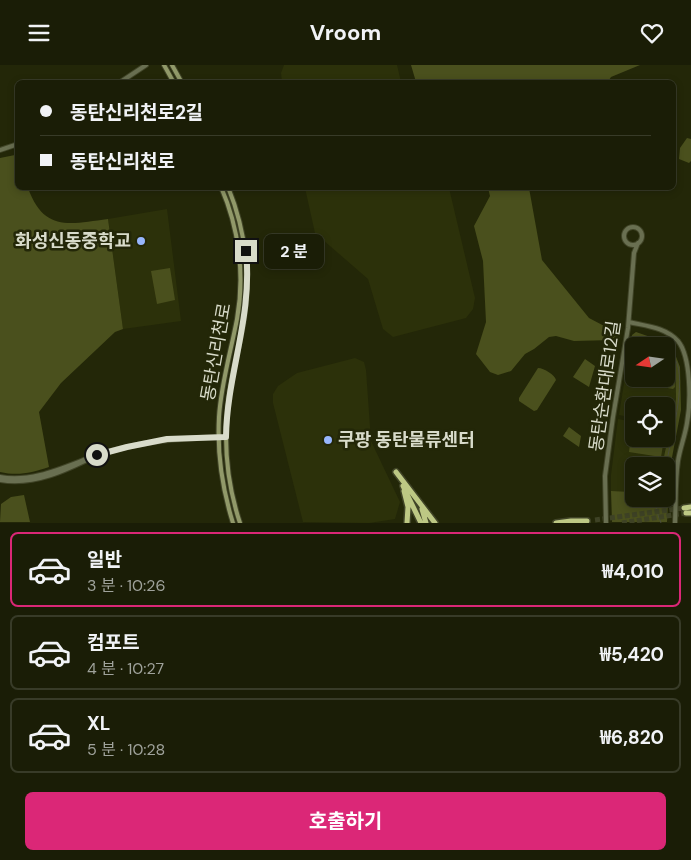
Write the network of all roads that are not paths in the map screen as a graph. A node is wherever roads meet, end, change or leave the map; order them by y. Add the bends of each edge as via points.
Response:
1 (146, 65) edge
2 (164, 65) edge
3 (172, 65) edge
4 (124, 80) edge
5 (172, 80) edge
6 (180, 80) edge
7 (15, 145) edge
8 (0, 150) edge
9 (222, 190) edge
10 (229, 190) edge
11 (626, 241) junction
12 (638, 243) junction
13 (634, 253) junction
14 (629, 322) junction
15 (219, 437) junction
16 (226, 437) junction
17 (396, 472) junction
18 (0, 479) edge
19 (691, 507) edge
20 (687, 511) tunnel mouth
21 (595, 520) dead end
22 (587, 521) edge
23 (233, 523) edge
24 (240, 523) edge
25 (407, 523) edge
26 (421, 523) edge
27 (426, 523) edge
28 (435, 523) edge
29 (556, 523) edge
30 (580, 523) edge
31 (606, 523) edge
32 (675, 523) edge

1 - 4 street
2 - 5 main road
3 - 6 main road
7 - 8 street
9 - 15 main road, 동탄신리천로 via 236,235 240,279 238,317 220,407
10 - 16 main road, 동탄신리천로 via 244,241 247,287 228,399
11 - 12 street via 633,245
11 - 12 street via 627,231 634,228 641,233 642,239
11 - 13 street
12 - 13 street, 동탄순환대로12길
13 - 14 street, 동탄순환대로12길
14 - 31 street, 동탄순환대로12길 via 605,476
14 - 32 street via 669,334 678,341 687,357 689,404 678,467
15 - 16 street
15 - 18 street via 167,439 97,455 37,479 21,482
15 - 23 main road, 동탄신리천로 via 222,482
16 - 24 main road, 동탄신리천로 via 229,479
17 - 25 highway via 406,496
17 - 26 highway
17 - 27 highway via 423,511
17 - 28 highway
19 - 20 highway
21 - 22 highway
22 - 29 highway
22 - 30 highway

